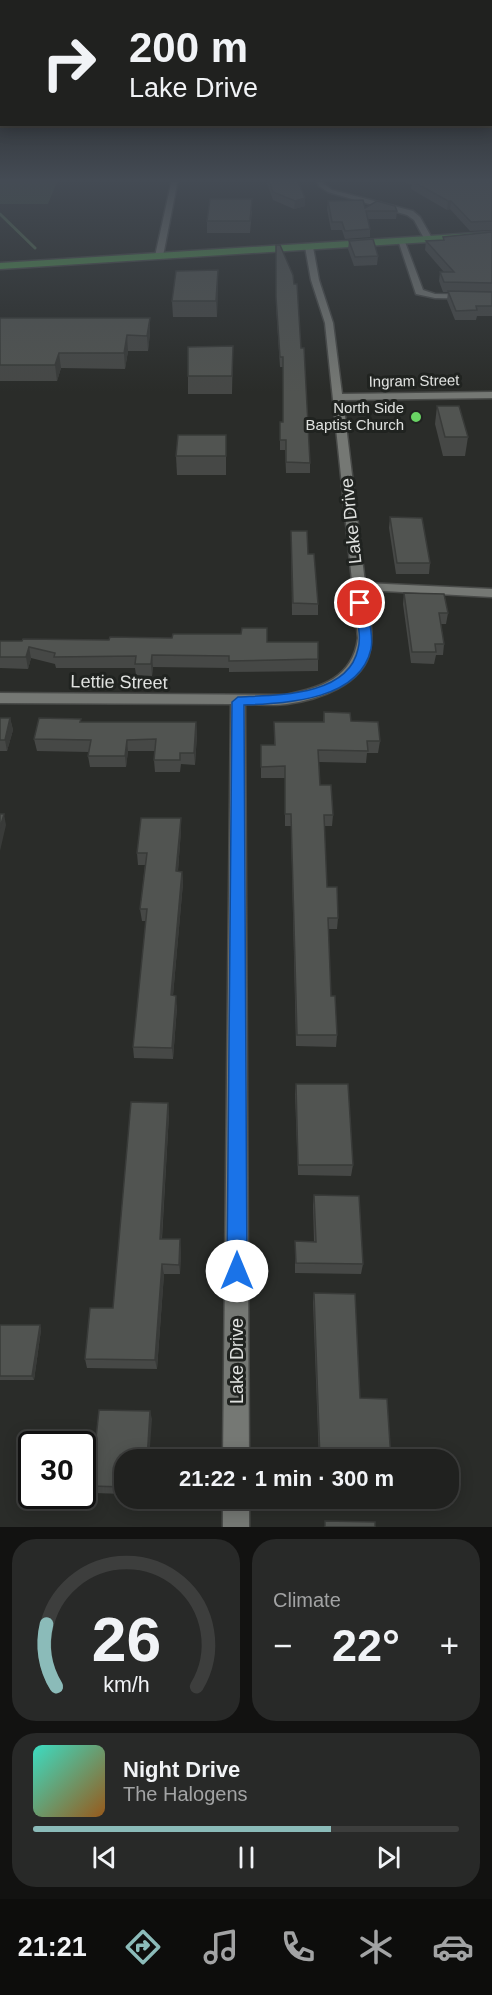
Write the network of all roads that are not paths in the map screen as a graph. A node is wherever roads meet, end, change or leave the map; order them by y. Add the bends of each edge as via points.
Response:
1 (160, 250) edge
2 (255, 250) edge
3 (310, 250) edge
4 (404, 250) edge
5 (159, 256) junction
6 (0, 266) edge
7 (492, 297) edge
8 (492, 395) edge
9 (336, 397) junction
10 (358, 586) junction
11 (492, 592) edge
12 (0, 698) edge
13 (238, 702) junction
14 (236, 1449) edge
15 (236, 1509) edge
16 (236, 1527) edge

1 - 5 street
2 - 5 main road
3 - 9 street, Lake Drive via 329,324
4 - 7 street via 419,292
5 - 6 main road
8 - 9 street, Ingram Street
9 - 10 street, Lake Drive
10 - 11 street
10 - 13 street, Lake Drive via 365,644 350,674 329,688 304,696
12 - 13 street, Lettie Street
13 - 14 street, Lake Drive
15 - 16 street

